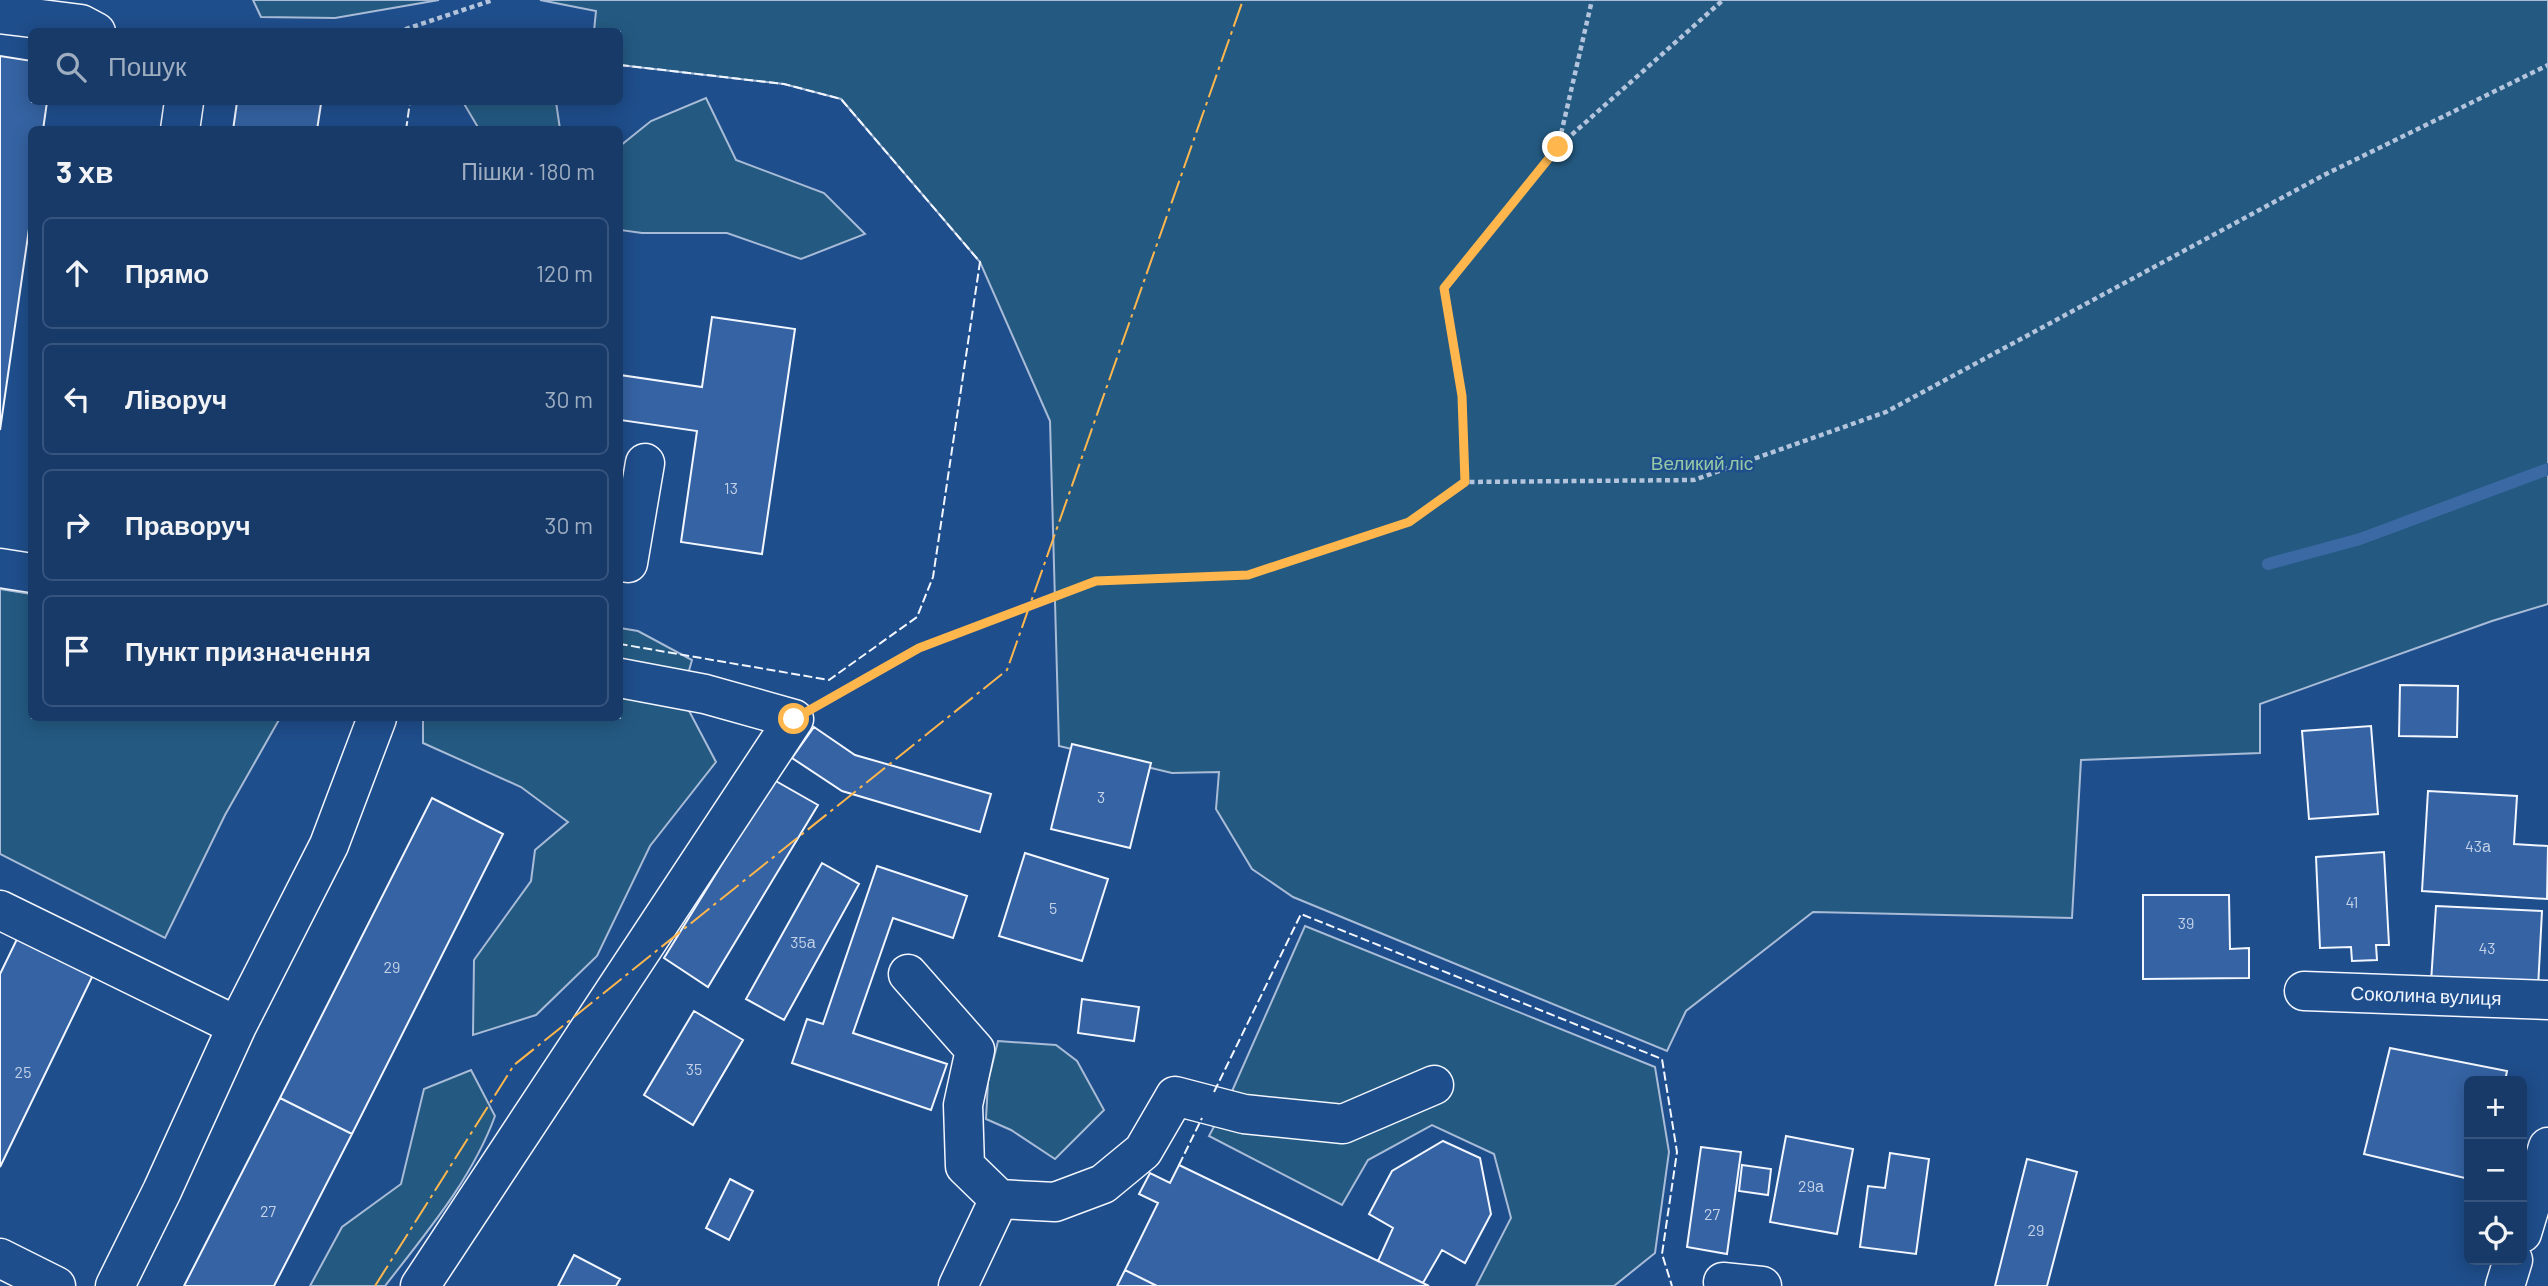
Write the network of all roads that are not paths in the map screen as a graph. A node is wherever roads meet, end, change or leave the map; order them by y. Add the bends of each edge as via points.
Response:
1 (0, 14) edge
2 (88, 28) edge
3 (184, 105) edge
4 (181, 126) edge
5 (645, 463) dead end
6 (623, 563) edge
7 (0, 568) edge
8 (28, 572) edge
9 (623, 679) edge
10 (376, 721) edge
11 (1, 913) edge
12 (908, 974) dead end
13 (2304, 991) dead end
14 (2548, 1000) edge
15 (237, 1026) junction
16 (1434, 1084) dead end
17 (2548, 1147) edge
18 (999, 1199) junction
19 (2527, 1216) edge
20 (0, 1258) edge
21 (2511, 1265) edge
22 (1723, 1282) dead end
23 (56, 1286) edge
24 (115, 1286) edge
25 (420, 1286) edge
26 (958, 1286) edge
27 (1762, 1286) edge
28 (2505, 1286) edge

1 - 2 street
3 - 4 street
5 - 6 street via 628,564
7 - 8 street
9 - 25 street via 705,694 794,719
10 - 15 street via 328,845
11 - 15 street
12 - 18 street via 975,1050 963,1105 965,1166
13 - 14 street, Соколина вулиця
15 - 24 street
16 - 18 street via 1343,1124 1244,1114 1175,1096 1143,1151 1103,1184 1055,1202
17 - 19 street
18 - 26 street
20 - 23 street
21 - 28 street
22 - 27 street

